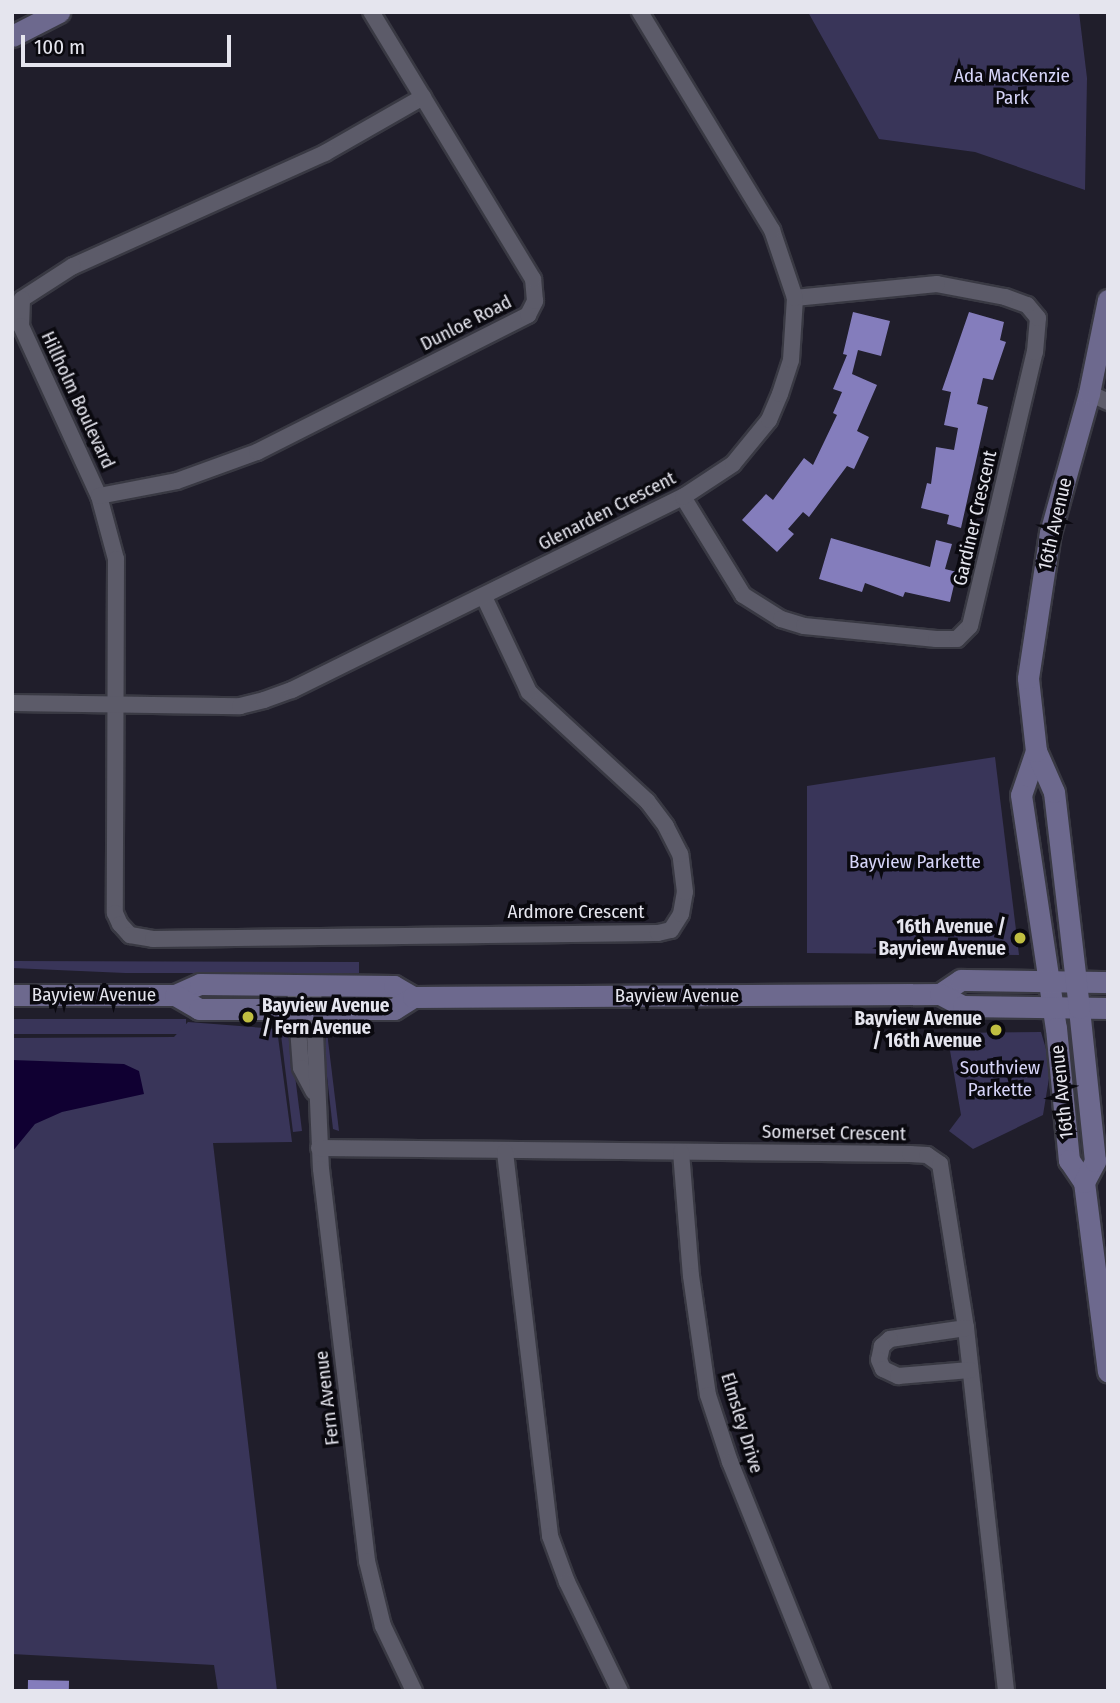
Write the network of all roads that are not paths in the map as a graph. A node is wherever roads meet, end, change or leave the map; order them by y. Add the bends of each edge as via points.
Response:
1 (59, 12) edge
2 (371, 12) edge
3 (640, 12) edge
4 (12, 36) edge
5 (423, 97) junction
6 (795, 298) junction
7 (1108, 300) edge
8 (1098, 397) edge
9 (99, 496) junction
10 (683, 497) junction
11 (484, 597) junction
12 (12, 703) edge
13 (116, 703) junction
14 (1036, 751) junction
15 (120, 924) joint
16 (1049, 981) junction
17 (1076, 981) junction
18 (1108, 982) edge
19 (940, 994) junction
20 (12, 995) edge
21 (304, 998) junction
22 (1053, 1008) junction
23 (1079, 1008) junction
24 (1108, 1008) edge
25 (319, 1148) junction
26 (506, 1152) junction
27 (681, 1152) junction
28 (1084, 1182) junction
29 (965, 1328) junction
30 (970, 1370) junction
31 (1108, 1371) edge
32 (414, 1691) edge
33 (620, 1691) edge
34 (822, 1691) edge
35 (1006, 1691) edge

1 - 4 main road
2 - 5 street, Dunloe Road
3 - 6 street, Glenarden Crescent via 772,230
5 - 9 street, Hillholm Boulevard via 325,153 73,266 22,299 21,326
5 - 9 street, Dunloe Road via 533,279 535,301 528,315 257,452 177,481
6 - 10 street, Glenarden Crescent via 792,360 769,420 733,464
6 - 10 street, Gardiner Crescent via 937,284 1005,297 1027,305 1038,318 1035,352 970,626 957,639 936,639 804,626 781,619 743,595
7 - 8 main road, 16th Avenue
8 - 14 main road, 16th Avenue via 1050,533 1029,653
9 - 13 street, Hillholm Boulevard via 116,559
10 - 11 street, Glenarden Crescent
11 - 13 street, Glenarden Crescent via 264,700 240,706
11 - 15 street, Ardmore Crescent via 529,692 647,801 666,826 680,854 685,892 681,914 671,930 153,939 130,935
12 - 13 street, Glenarden Crescent
13 - 15 street, Hillholm Boulevard via 116,913
14 - 16 main road, 16th Avenue via 1021,795
14 - 17 main road, 16th Avenue via 1054,792
16 - 17 main road, Bayview Avenue
16 - 19 main road, Bayview Avenue via 961,980
16 - 22 main road, 16th Avenue
17 - 18 main road, Bayview Avenue
17 - 23 main road, 16th Avenue
19 - 21 main road, Bayview Avenue via 413,997 394,986
19 - 22 main road, Bayview Avenue via 962,1006
20 - 21 main road, Bayview Avenue via 175,996 200,984
21 - 25 street, Fern Avenue via 300,1068 314,1091
22 - 23 main road, Bayview Avenue
22 - 28 main road, 16th Avenue via 1069,1160
23 - 24 main road, Bayview Avenue
23 - 28 main road, 16th Avenue via 1095,1161
25 - 26 street, Somerset Crescent
25 - 32 street, Fern Avenue via 367,1561 383,1626
26 - 27 street, Somerset Crescent
26 - 33 street via 550,1536
27 - 29 street, Somerset Crescent via 927,1155 940,1164 946,1178
27 - 34 street, Elmsley Drive via 691,1276 708,1395 730,1462
28 - 31 main road, 16th Avenue
29 - 30 street, Somerset Crescent
29 - 30 street via 890,1339 882,1346 879,1360 883,1369 898,1376
30 - 35 street, Somerset Crescent

